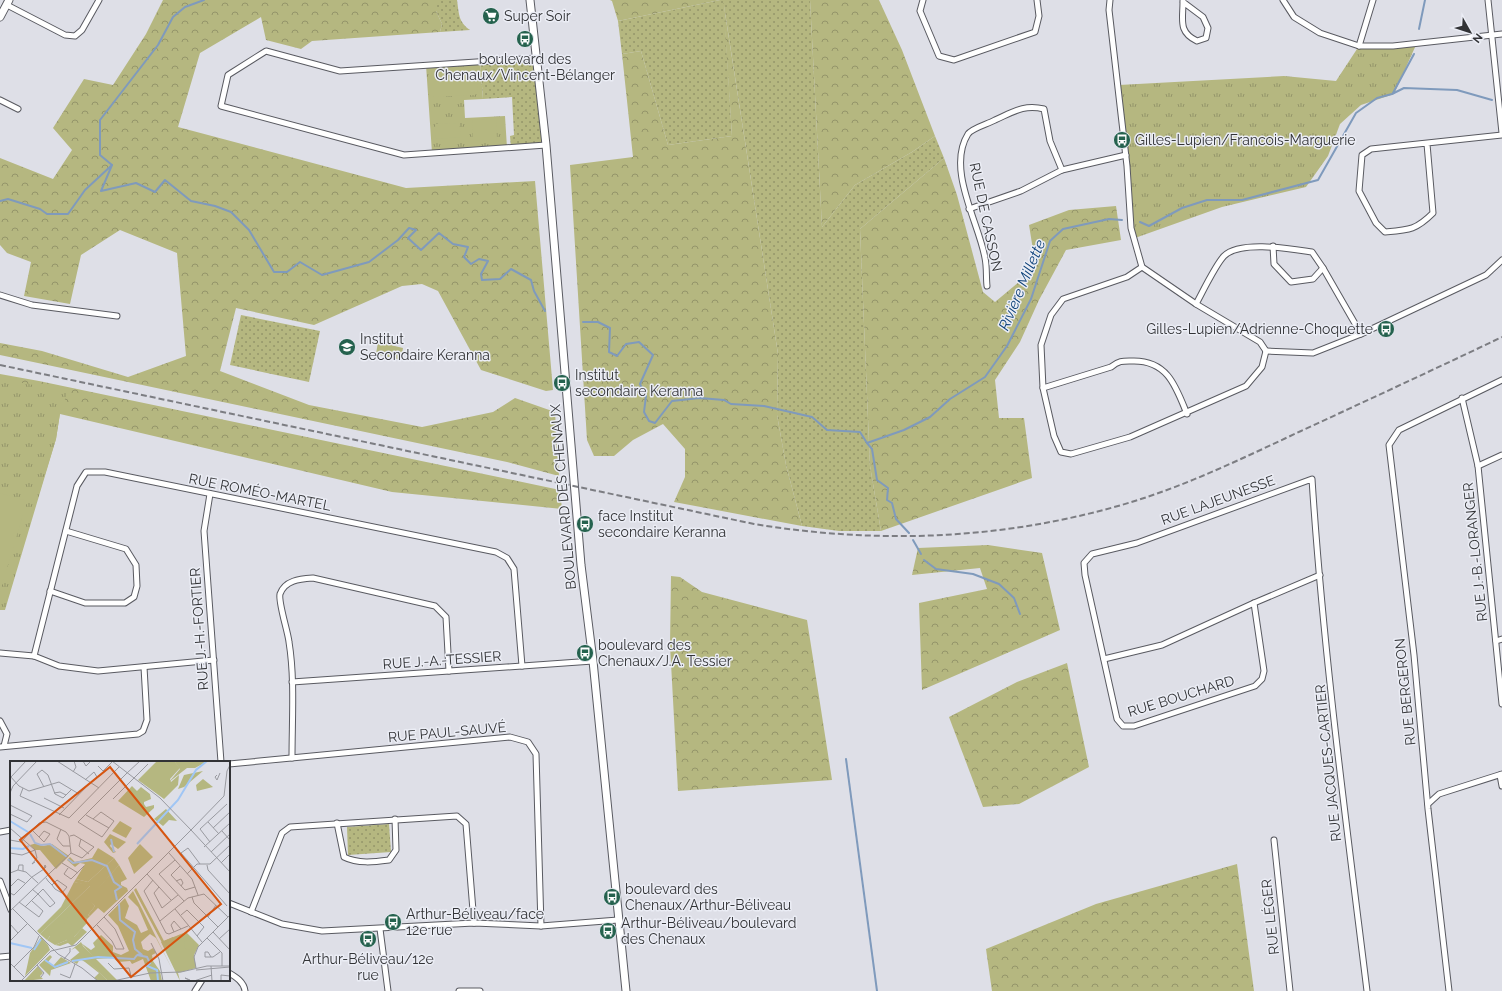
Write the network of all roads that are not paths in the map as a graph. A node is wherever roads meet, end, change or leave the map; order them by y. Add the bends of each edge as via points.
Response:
1 (99, 0) edge
2 (530, 0) edge
3 (923, 0) edge
4 (1037, 0) edge
5 (1110, 0) edge
6 (1282, 0) edge
7 (1373, 0) edge
8 (1488, 0) edge
9 (1183, 1) edge
10 (8, 3) edge
11 (0, 17) edge
12 (1502, 34) edge
13 (1491, 36) junction
14 (1359, 46) junction
15 (537, 58) junction
16 (0, 100) edge
17 (18, 109) dead end
18 (1502, 134) edge
19 (1427, 144) junction
20 (546, 145) junction
21 (1126, 155) junction
22 (1062, 170) junction
23 (969, 209) junction
24 (1273, 246) junction
25 (1502, 260) edge
26 (1142, 267) junction
27 (1323, 268) junction
28 (987, 286) dead end
29 (0, 295) edge
30 (1196, 304) junction
31 (117, 316) dead end
32 (1361, 334) junction
33 (1266, 351) junction
34 (1502, 380) edge
35 (1043, 388) junction
36 (1462, 398) junction
37 (1187, 414) junction
38 (1502, 455) edge
39 (1478, 466) junction
40 (210, 494) junction
41 (66, 531) junction
42 (1316, 532) joint
43 (1084, 563) joint
44 (1320, 575) junction
45 (50, 591) junction
46 (1254, 602) junction
47 (1502, 639) edge
48 (1496, 641) junction
49 (0, 653) edge
50 (34, 656) junction
51 (1104, 659) junction
52 (214, 660) junction
53 (593, 661) junction
54 (522, 666) junction
55 (144, 667) junction
56 (449, 671) junction
57 (292, 682) junction
58 (1502, 704) edge
59 (0, 721) edge
60 (2, 747) edge
61 (292, 758) junction
62 (221, 761) edge
63 (230, 764) edge
64 (1501, 775) edge
65 (1502, 786) edge
66 (1428, 804) junction
67 (395, 819) junction
68 (337, 823) junction
69 (10, 830) edge
70 (0, 832) edge
71 (1274, 840) dead end
72 (0, 881) edge
73 (230, 904) edge
74 (10, 907) edge
75 (251, 912) junction
76 (618, 920) junction
77 (474, 923) junction
78 (541, 926) junction
79 (380, 929) junction
80 (10, 956) edge
81 (0, 957) edge
82 (230, 974) edge
83 (201, 981) edge
84 (195, 991) edge
85 (245, 991) edge
86 (388, 991) edge
87 (459, 991) edge
88 (480, 991) edge
89 (626, 991) edge
90 (1290, 991) edge
91 (1367, 991) edge
92 (1449, 991) edge

1 - 10 street via 82,30 75,36 65,35
2 - 15 main road, BOULEVARD DES CHENAUX
3 - 4 street via 920,11 939,56 954,60 1035,32 1039,16
5 - 21 street via 1109,10
6 - 14 street via 1294,17 1320,33
7 - 14 street
8 - 13 street
9 - 9 street via 1182,27 1187,36 1197,41 1206,38 1208,28 1203,17
10 - 11 main road
12 - 13 street
13 - 14 street via 1393,46
13 - 18 street
15 - 20 main road, BOULEVARD DES CHENAUX
15 - 20 street via 340,72 266,51 228,75 221,106 404,155
16 - 17 street
18 - 19 street
19 - 19 street via 1371,149 1362,155 1359,191 1376,223 1386,232 1409,230 1422,224 1433,213
20 - 53 main road, BOULEVARD DES CHENAUX via 576,514
21 - 22 street
21 - 26 street via 1131,228
22 - 23 street via 1021,191
22 - 23 street, RUE DE CASSON via 1050,141 1044,109 1032,106 1015,111 969,133 962,149 961,165
23 - 28 street, RUE DE CASSON via 985,258
24 - 27 street via 1312,252
24 - 27 street via 1274,264 1291,282 1313,279
24 - 30 street via 1233,250 1223,256
25 - 32 street via 1486,275
26 - 30 street
26 - 35 street via 1127,278 1063,299 1051,315 1041,345
27 - 32 street
29 - 31 street via 32,304
30 - 33 street via 1260,342
32 - 33 street via 1313,353
33 - 37 street via 1262,367 1246,386
34 - 36 street, RUE BERGERON
35 - 37 street via 1111,367 1119,361 1143,361 1165,371 1175,383
35 - 37 street via 1054,436 1061,452 1071,454 1130,437
36 - 39 street, RUE J.-B.-LORANGER
36 - 66 street, RUE BERGERON via 1399,430 1389,445 1414,655
38 - 39 street
39 - 48 street, RUE J.-B.-LORANGER
40 - 41 street, RUE ROMÉO-MARTEL via 105,472 86,472 77,486
40 - 52 street, RUE J.-H.-FORTIER via 204,531
40 - 54 street, RUE ROMÉO-MARTEL via 502,554 511,562 514,569
41 - 45 street, RUE ROMÉO-MARTEL
41 - 45 street via 126,549 136,565 137,586 134,597 125,603 85,603
42 - 43 street, RUE LAJEUNESSE via 1312,480 1137,543 1092,554
42 - 44 street, RUE JACQUES-CARTIER
43 - 51 street, RUE BOUCHARD
44 - 46 street
44 - 91 street, RUE JACQUES-CARTIER
45 - 50 street, RUE ROMÉO-MARTEL
46 - 51 street via 1162,645
46 - 51 street, RUE BOUCHARD via 1264,671 1256,686 1134,726 1123,726 1117,719
47 - 48 street
48 - 58 street, RUE J.-B.-LORANGER
49 - 50 street
50 - 55 street via 59,666 98,671
52 - 55 street
52 - 62 street, RUE J.-H.-FORTIER
53 - 54 street, RUE J.-A.-TESSIER
53 - 76 main road, BOULEVARD DES CHENAUX
54 - 56 street, RUE J.-A.-TESSIER
55 - 60 street via 146,720 143,731 138,734
56 - 57 street, RUE J.-A.-TESSIER
56 - 57 street via 447,623 440,609 313,578 298,579 283,588 279,599 289,642
57 - 61 street
59 - 60 street via 7,734
61 - 63 street, RUE PAUL-SAUVÉ
61 - 78 street, RUE PAUL-SAUVÉ via 510,737 528,742 536,754
64 - 65 street
64 - 66 street via 1439,794
66 - 92 street, RUE BERGERON
67 - 68 street
67 - 68 street via 396,850 389,860 383,861 354,862 344,857
67 - 77 street via 457,816 466,824
68 - 75 street via 290,827 282,833
69 - 70 street
71 - 90 street, RUE LÉGER
72 - 74 street
73 - 75 street
75 - 79 street via 282,924 322,932
76 - 78 street
76 - 89 main road, BOULEVARD DES CHENAUX
77 - 78 street
77 - 79 street
79 - 86 street
80 - 81 street
82 - 85 street via 238,978
83 - 84 street
87 - 88 street

